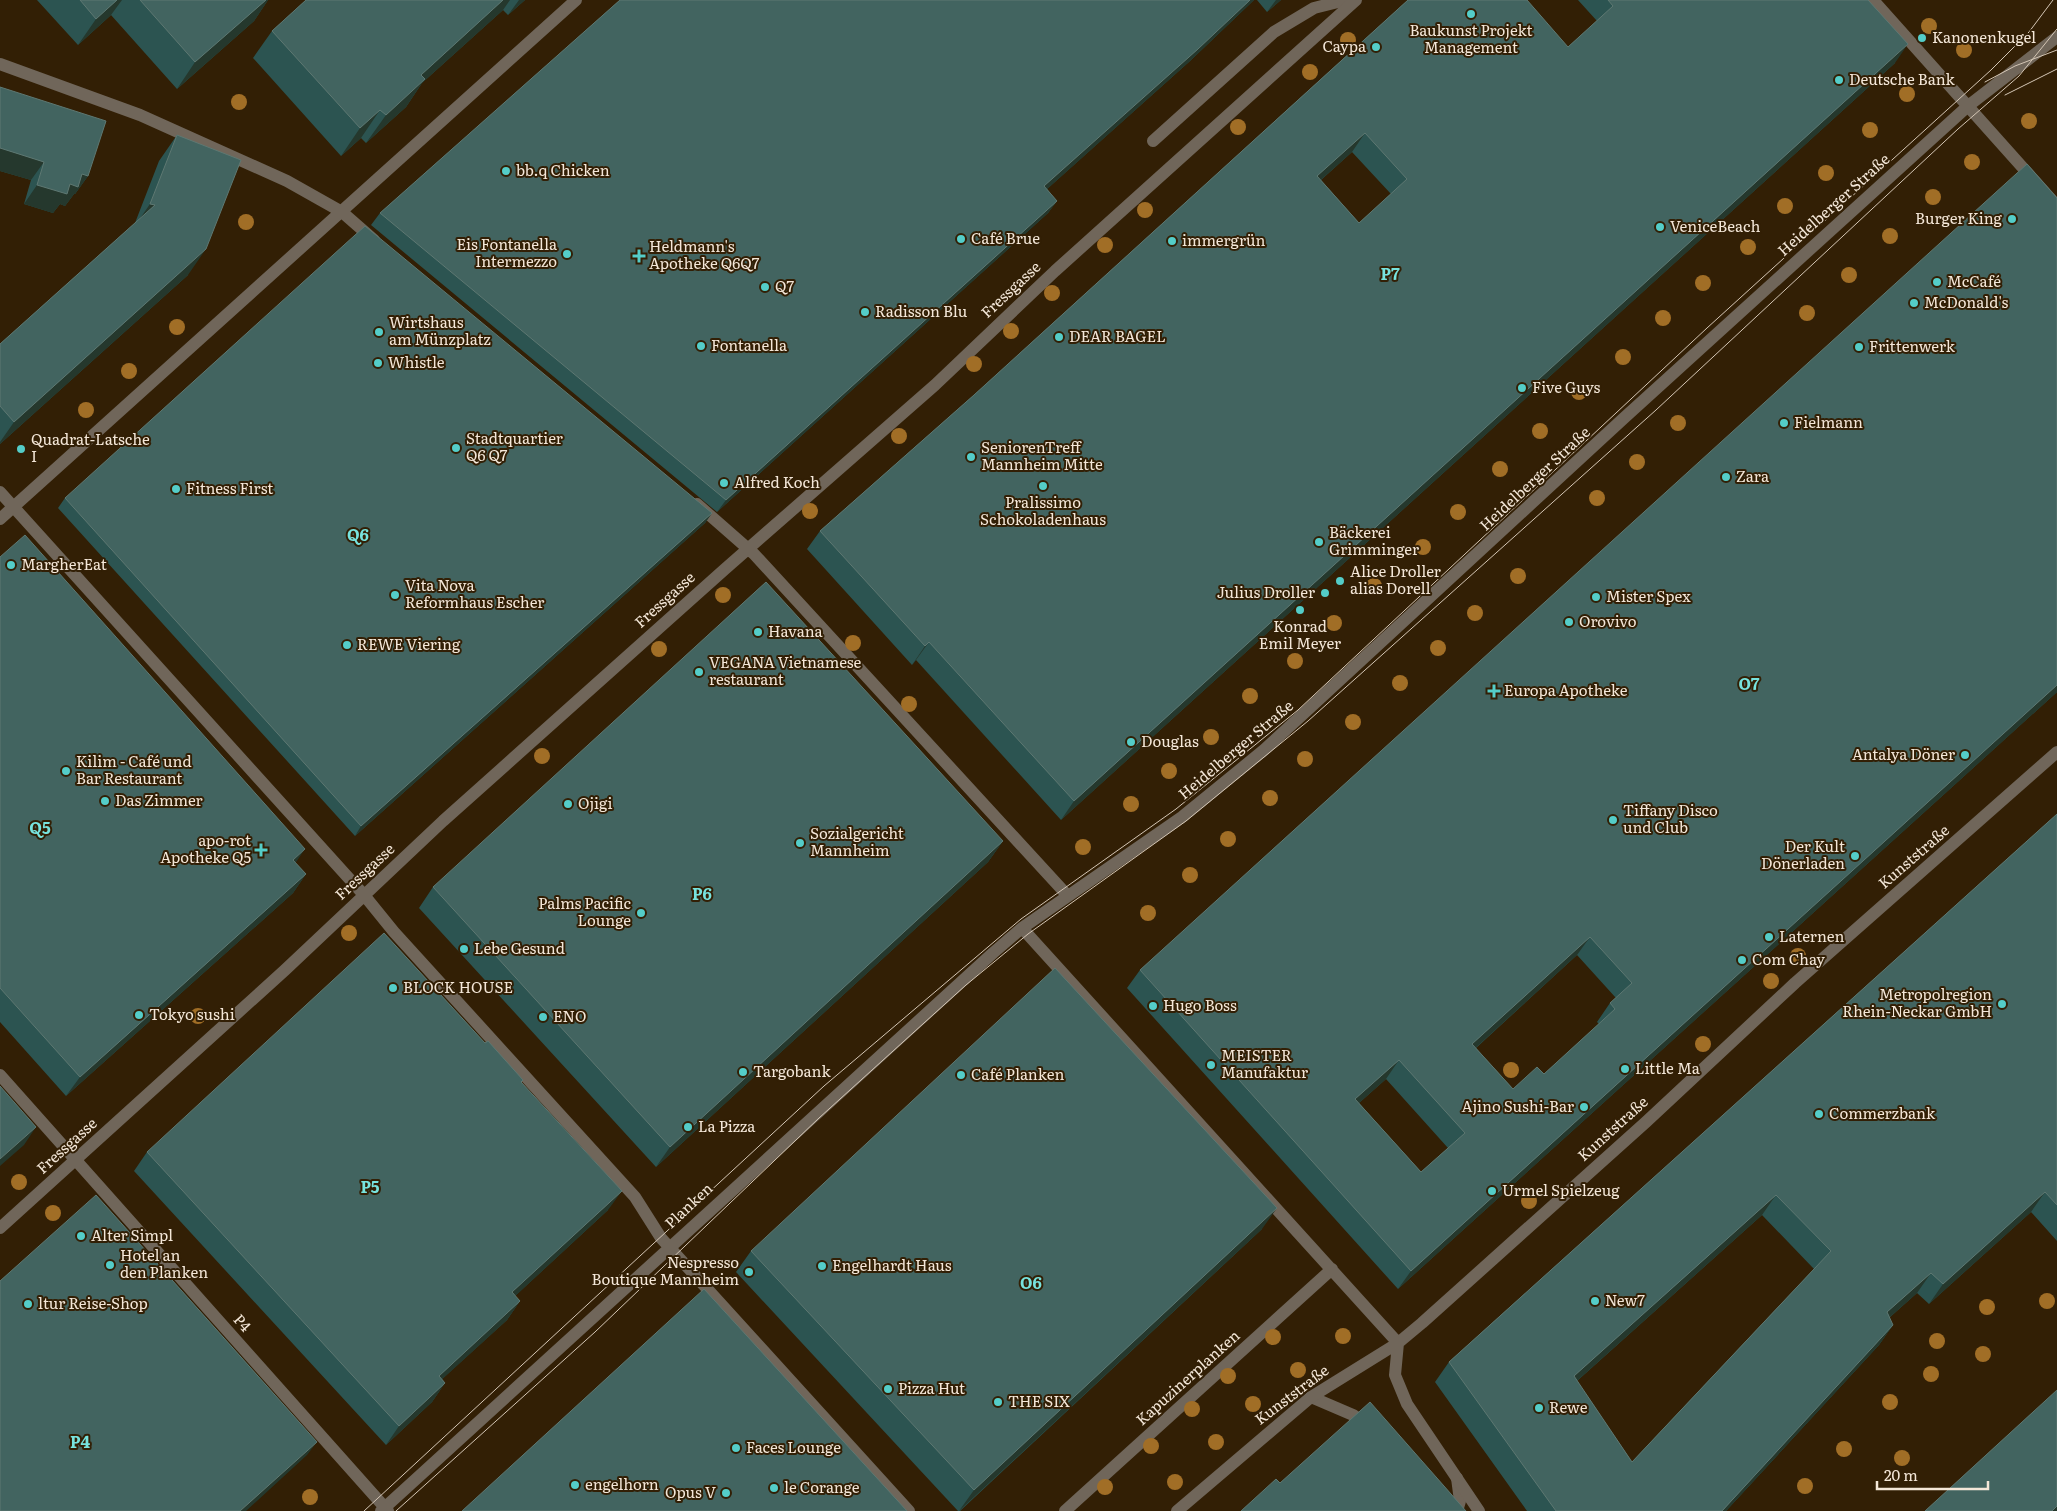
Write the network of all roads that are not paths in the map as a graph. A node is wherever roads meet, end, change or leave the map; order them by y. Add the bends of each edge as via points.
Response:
1 (576, 0) edge
2 (1346, 0) edge
3 (1356, 0) edge
4 (1874, 0) edge
5 (2057, 37) edge
6 (0, 64) edge
7 (1968, 106) junction
8 (1153, 141) dead end
9 (2057, 206) edge
10 (342, 212) junction
11 (387, 250) edge
12 (0, 492) edge
13 (689, 498) edge
14 (13, 507) junction
15 (0, 519) edge
16 (748, 548) junction
17 (2057, 752) edge
18 (364, 896) junction
19 (1068, 896) junction
20 (1022, 928) junction
21 (0, 1075) edge
22 (75, 1160) junction
23 (0, 1228) edge
24 (669, 1247) junction
25 (1332, 1269) junction
26 (1398, 1343) junction
27 (1311, 1397) junction
28 (1376, 1434) edge
29 (1457, 1478) junction
30 (385, 1510) edge
31 (909, 1511) edge
32 (1065, 1511) edge
33 (1177, 1511) edge
34 (1457, 1511) edge
35 (1479, 1511) edge

1 - 10 street
2 - 8 street via 1314,8 1274,32
3 - 16 street, Fressgasse via 1069,259 935,385
4 - 7 street
5 - 7 street, Heidelberger Straße
6 - 10 street via 140,115 287,181
7 - 9 street
7 - 19 street, Heidelberger Straße via 1264,750 1182,817
10 - 11 street
10 - 14 street
12 - 14 street
13 - 16 street
14 - 15 street
14 - 18 street
16 - 18 street, Fressgasse via 443,821
16 - 19 street
17 - 26 street, Kunststraße
18 - 22 street, Fressgasse
18 - 24 street via 635,1197
19 - 20 street, Heidelberger Straße
20 - 24 street, Planken
20 - 25 street
21 - 22 street, P4
22 - 23 street, Fressgasse
22 - 30 street, P4
24 - 30 street, Planken
24 - 31 street
25 - 26 street
25 - 32 street, Kapuzinerplanken
26 - 27 street, Kunststraße
26 - 29 street via 1395,1376 1407,1404
27 - 28 street via 1353,1415
27 - 33 street, Kunststraße
29 - 34 street via 1460,1501
29 - 35 street

